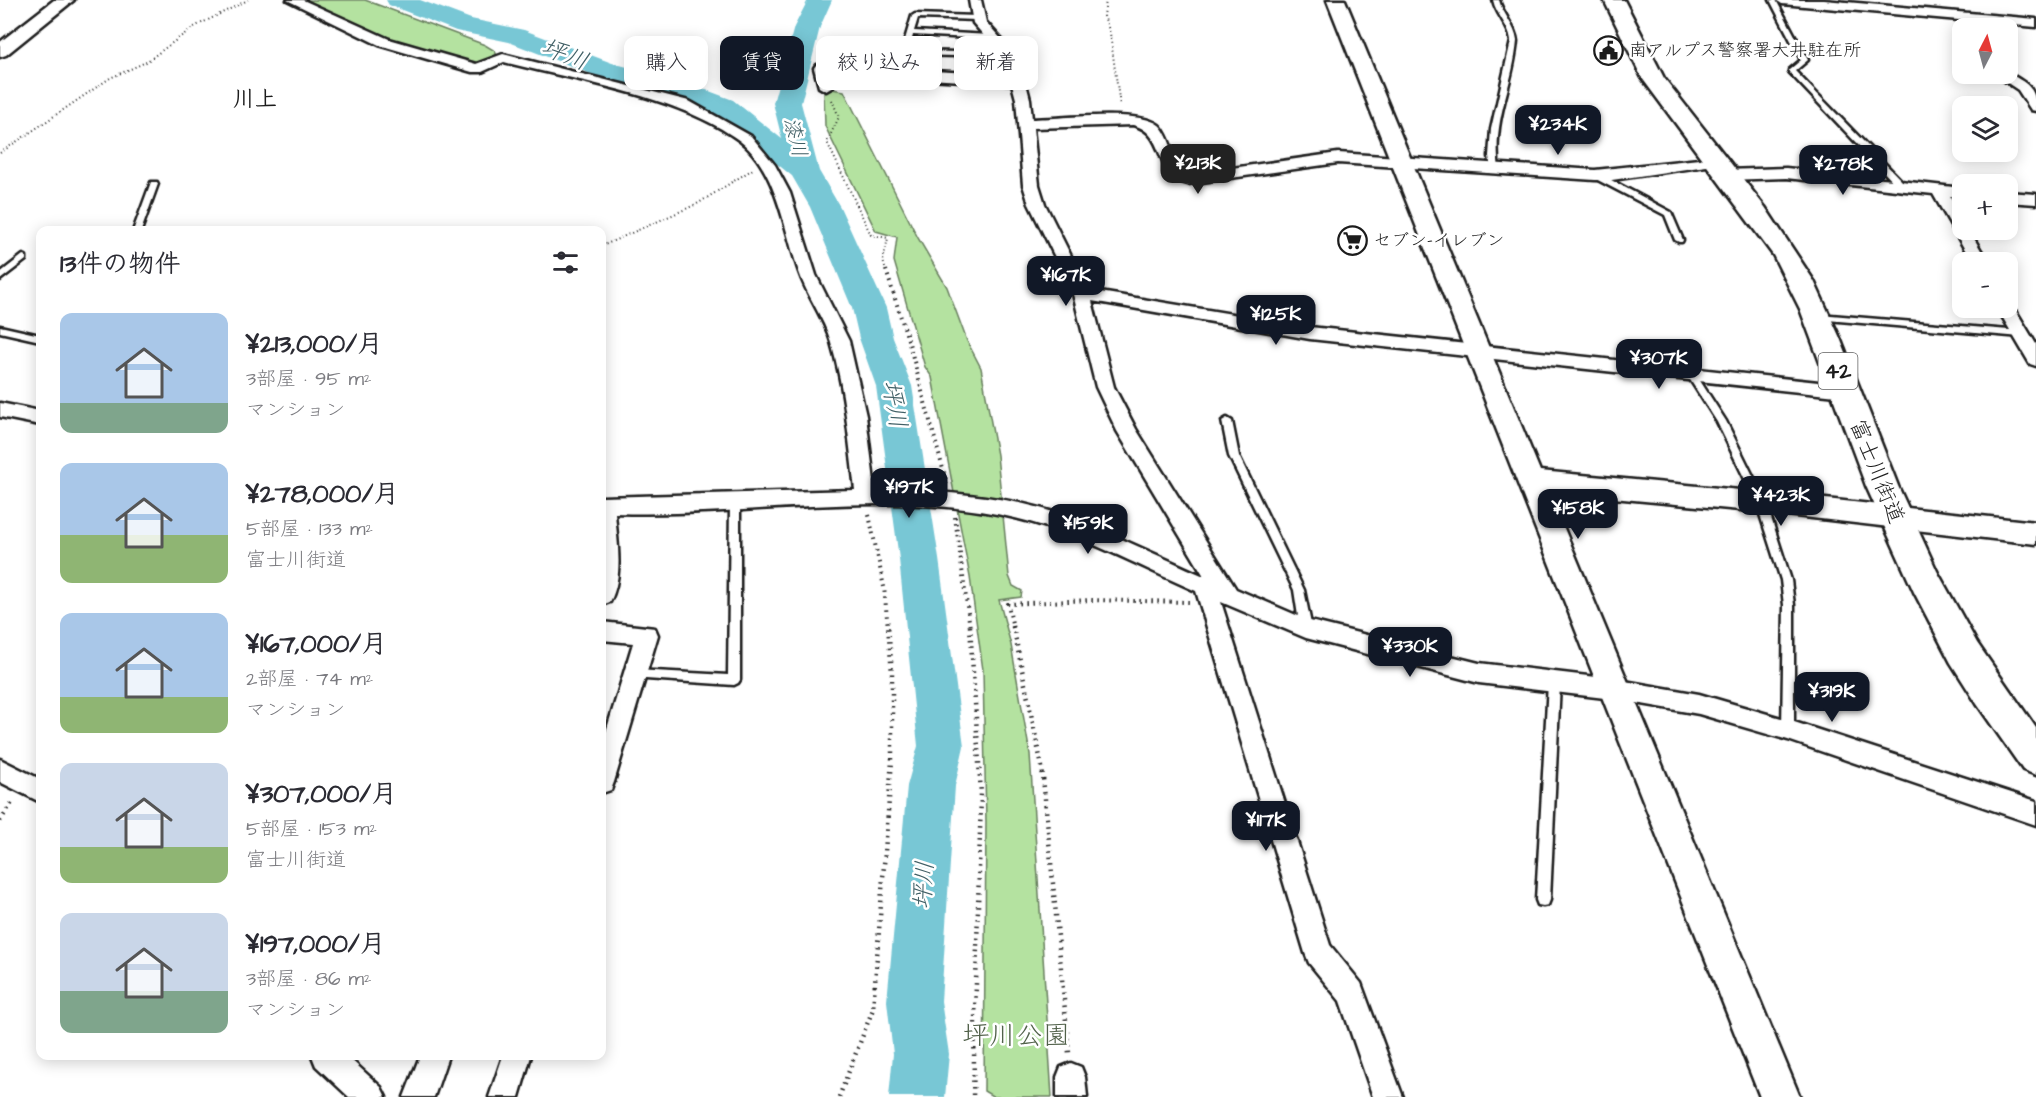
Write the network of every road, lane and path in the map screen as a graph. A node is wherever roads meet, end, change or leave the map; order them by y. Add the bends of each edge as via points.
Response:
1 (65, 0) edge
2 (248, 0) edge
3 (293, 0) edge
4 (975, 0) edge
5 (1106, 0) edge
6 (1336, 0) edge
7 (1496, 0) edge
8 (1614, 0) edge
9 (1773, 0) edge
10 (1782, 0) edge
11 (1846, 2) edge
12 (1948, 16) junction
13 (977, 18) junction
14 (1952, 21) edge
15 (2036, 23) edge
16 (910, 33) junction
17 (909, 36) edge
18 (970, 36) edge
19 (989, 36) edge
20 (0, 51) edge
21 (2017, 84) edge
22 (2018, 84) edge
23 (2036, 84) edge
24 (827, 90) edge
25 (1020, 90) edge
26 (2036, 107) edge
27 (1121, 121) junction
28 (1025, 124) junction
29 (0, 153) edge
30 (764, 162) junction
31 (1402, 164) junction
32 (1719, 168) junction
33 (1495, 169) junction
34 (1595, 175) junction
35 (154, 184) dead end
36 (1901, 185) junction
37 (1938, 190) junction
38 (1952, 192) edge
39 (2018, 198) edge
40 (2036, 199) edge
41 (139, 226) edge
42 (1679, 240) dead end
43 (606, 244) edge
44 (1974, 252) edge
45 (23, 258) dead end
46 (0, 277) edge
47 (1082, 294) junction
48 (1816, 317) junction
49 (2012, 318) edge
50 (0, 329) edge
51 (2021, 334) junction
52 (36, 337) edge
53 (1477, 352) junction
54 (2036, 360) edge
55 (1692, 375) junction
56 (1846, 391) junction
57 (0, 410) edge
58 (36, 417) edge
59 (1227, 421) dead end
60 (1529, 480) junction
61 (866, 499) junction
62 (952, 501) junction
63 (1761, 502) junction
64 (735, 504) junction
65 (606, 505) edge
66 (1896, 517) junction
67 (2036, 532) edge
68 (606, 545) edge
69 (606, 579) edge
70 (1214, 593) junction
71 (1306, 629) junction
72 (606, 631) edge
73 (635, 675) junction
74 (1554, 683) junction
75 (1613, 689) junction
76 (1788, 730) junction
77 (2036, 758) edge
78 (606, 769) edge
79 (0, 770) edge
80 (36, 789) edge
81 (2036, 813) edge
82 (1543, 900) dead end
83 (330, 1060) edge
84 (433, 1060) edge
85 (516, 1060) edge
86 (1071, 1087) edge
87 (370, 1097) edge
88 (419, 1097) edge
89 (504, 1097) edge
90 (839, 1097) edge
91 (973, 1097) edge
92 (1389, 1097) edge
93 (1780, 1097) edge

1 - 20 street
2 - 29 path via 194,27 146,62 110,78
3 - 30 street via 384,42 477,69 503,58 684,104 746,139
4 - 13 street
5 - 27 path via 1104,16 1110,33
6 - 31 street
7 - 33 lane via 1498,12 1515,43 1493,133
8 - 32 main road, 富士川街道 / 42 via 1646,68
9 - 36 lane via 1804,60 1791,71
10 - 11 street
11 - 12 street
12 - 14 street
12 - 15 street
13 - 16 lane via 915,16
13 - 19 street
16 - 17 lane
16 - 18 lane
21 - 26 street via 2024,87
22 - 23 street
24 - 62 path via 839,117 826,142 871,235 888,238 883,261
25 - 28 street
27 - 28 street
27 - 31 street via 1155,129 1175,172 1188,179 1338,158
28 - 47 street via 1031,185 1037,204
30 - 43 path via 697,204
30 - 61 street via 783,193 808,275 840,341 856,416
31 - 33 street
31 - 53 street
32 - 34 street
32 - 36 street
32 - 48 main road, 富士川街道 / 42 via 1749,201 1787,256
33 - 34 street
34 - 42 lane via 1668,213
35 - 41 lane
36 - 37 street
37 - 38 street
37 - 44 street
39 - 40 street
45 - 46 lane
47 - 53 street via 1310,333
47 - 70 street via 1105,387
48 - 51 lane
48 - 56 main road, 富士川街道 / 42
49 - 51 street
50 - 52 lane
51 - 54 street
53 - 55 street
53 - 60 street
55 - 56 street
55 - 63 lane via 1721,421
56 - 66 main road, 富士川街道 / 42
57 - 58 street
59 - 71 lane via 1234,456 1299,590
60 - 63 street
60 - 75 street
61 - 62 street
61 - 64 street
61 - 90 path via 884,587 892,673 892,760 873,1009
62 - 70 street via 1021,509 1059,522
62 - 91 path via 974,660 981,794
63 - 66 street
63 - 76 lane via 1786,580 1789,605
64 - 65 street
64 - 73 lane via 734,680
66 - 67 street
66 - 77 main road, 富士川街道 / 42 via 1965,654
68 - 69 street
70 - 71 street
70 - 86 path via 1008,604 1042,767
70 - 92 street via 1319,952 1351,993
71 - 74 street via 1479,673
72 - 73 street via 647,635
73 - 78 street
74 - 75 street
74 - 82 lane
75 - 76 street via 1699,704
75 - 93 street
76 - 81 street
79 - 80 street
83 - 87 street
84 - 88 street
85 - 89 street

